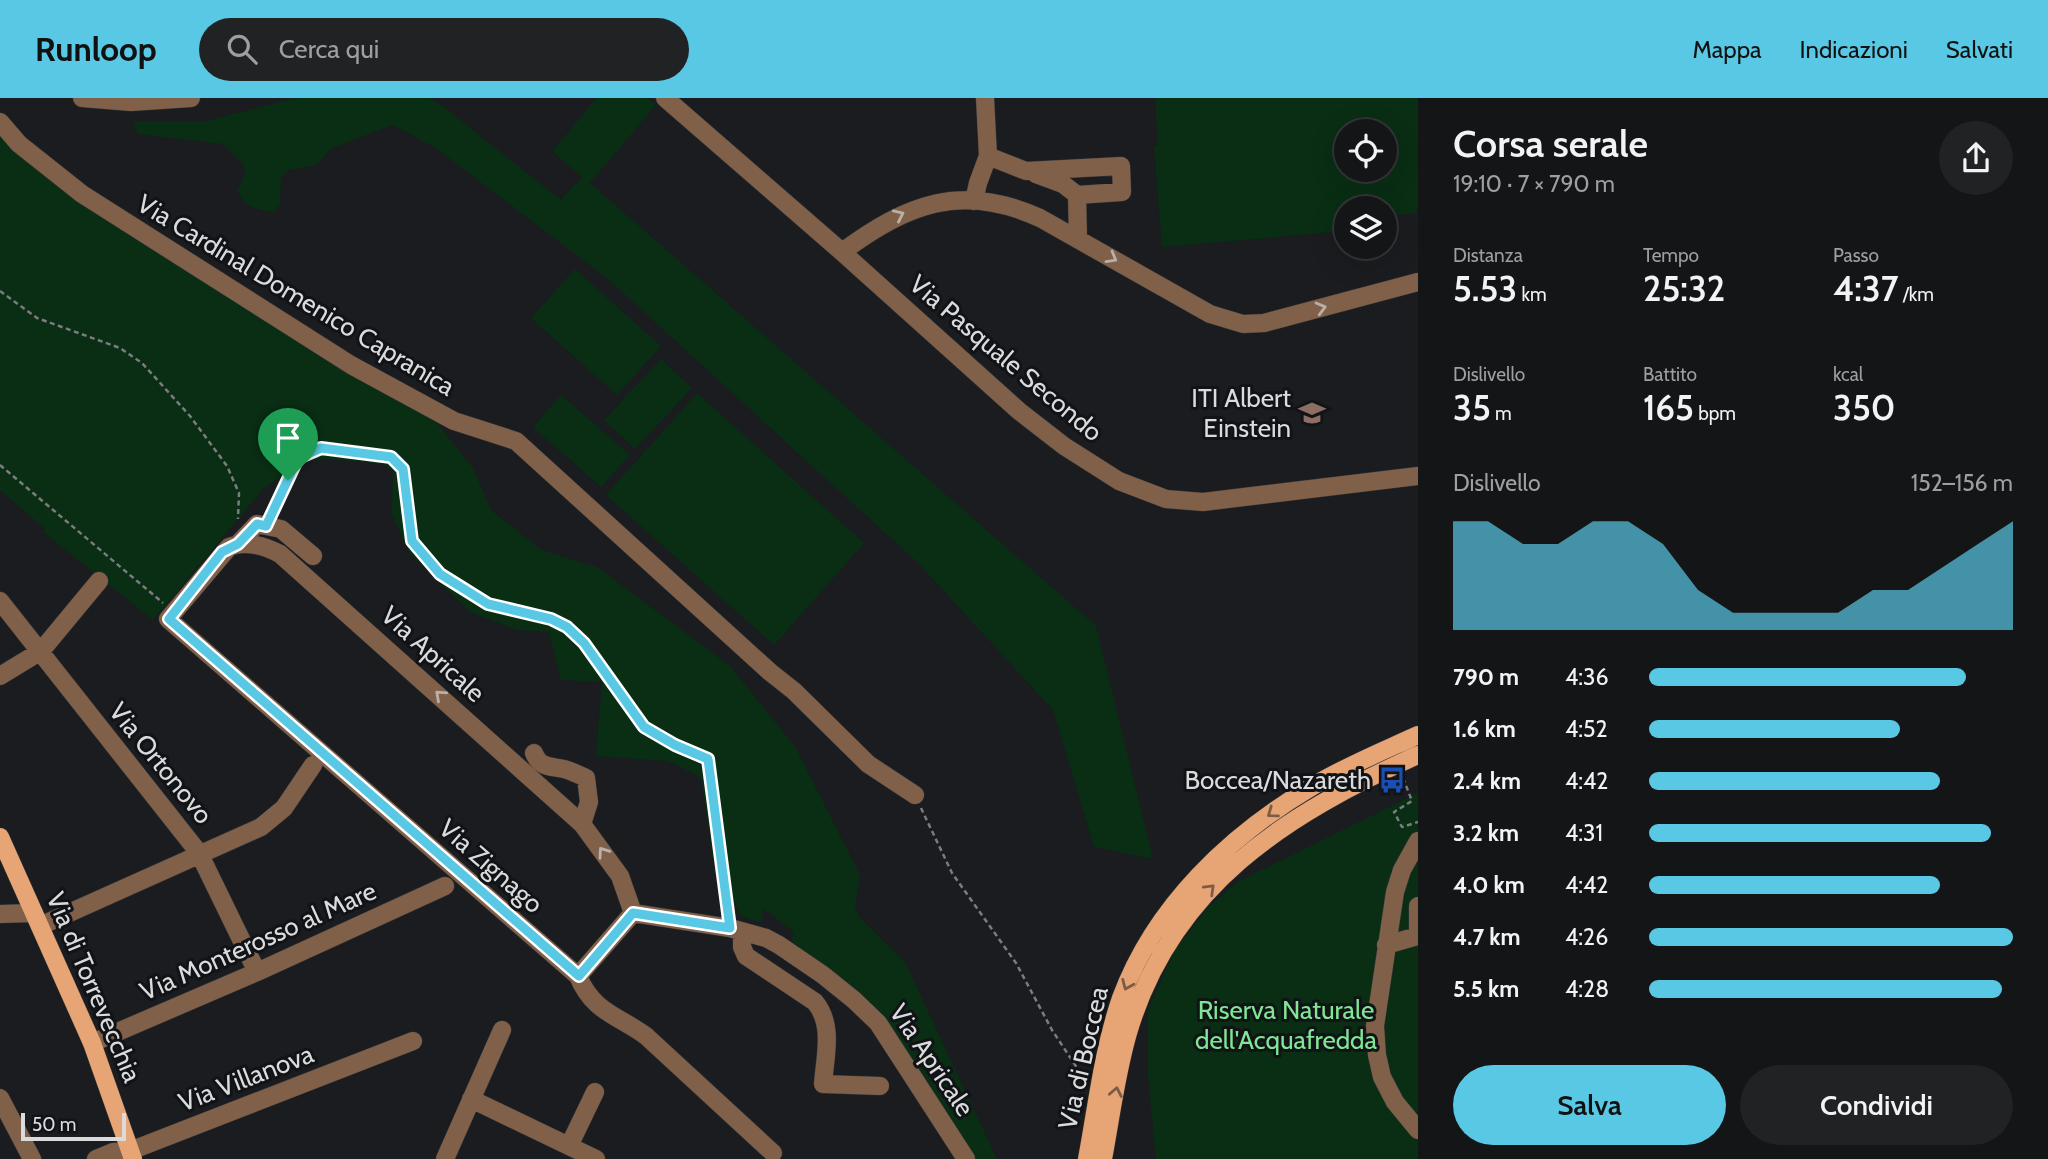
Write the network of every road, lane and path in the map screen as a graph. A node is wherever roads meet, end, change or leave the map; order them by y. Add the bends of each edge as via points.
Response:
1 (82, 98) edge
2 (191, 98) edge
3 (665, 98) edge
4 (985, 98) edge
5 (0, 122) edge
6 (988, 156) junction
7 (1026, 171) junction
8 (1077, 195) junction
9 (974, 201) junction
10 (1078, 239) junction
11 (842, 252) junction
12 (1418, 282) edge
13 (0, 291) edge
14 (0, 465) edge
15 (1418, 476) edge
16 (239, 518) dead end
17 (266, 526) junction
18 (238, 544) junction
19 (313, 556) dead end
20 (99, 581) dead end
21 (0, 601) edge
22 (171, 616) junction
23 (41, 651) junction
24 (0, 676) edge
25 (1418, 735) edge
26 (534, 753) dead end
27 (1418, 755) edge
28 (1397, 764) junction
29 (313, 765) dead end
30 (915, 795) joint
31 (1418, 822) edge
32 (582, 824) junction
33 (1418, 841) edge
34 (2, 847) edge
35 (199, 853) junction
36 (445, 886) dead end
37 (1418, 905) edge
38 (633, 913) junction
39 (0, 914) edge
40 (37, 920) junction
41 (736, 929) junction
42 (1418, 936) edge
43 (1386, 945) junction
44 (257, 972) junction
45 (579, 976) junction
46 (502, 1030) dead end
47 (413, 1041) dead end
48 (92, 1042) junction
49 (880, 1086) dead end
50 (1100, 1088) junction
51 (595, 1092) dead end
52 (0, 1098) edge
53 (471, 1100) junction
54 (1418, 1130) edge
55 (569, 1146) junction
56 (774, 1153) dead end
57 (131, 1155) edge
58 (32, 1159) edge
59 (96, 1159) edge
60 (445, 1159) edge
61 (596, 1159) edge
62 (966, 1159) edge
63 (1087, 1159) edge
64 (1103, 1159) edge

1 - 2 street via 131,102
3 - 11 street, Via Pasquale Secondo
4 - 6 street
5 - 30 street, Via Cardinal Domenico Capranica via 19,144 82,194 340,358 454,421 516,441 794,691 868,764
6 - 7 street
6 - 9 street
7 - 8 street
7 - 8 street via 1121,166 1122,192
8 - 10 street
9 - 10 street via 1029,213
11 -> 9 street via 907,211
10 -> 12 street via 1210,314 1242,324 1272,321
11 - 15 street, Via Pasquale Secondo via 1035,424 1098,469 1143,492 1203,502
13 - 16 path via 37,318 120,348 142,363 191,416 227,466 239,493
14 - 22 path
17 - 18 street via 257,524
17 - 19 street via 281,529
17 - 41 path via 298,458 321,448 391,457 403,469 412,541 440,574 488,604 567,627 584,643 644,727 708,759
18 - 22 street via 222,552
32 -> 18 street, Via Apricale via 289,560 264,547
20 - 23 street
21 - 23 street, Via Ortonovo
22 - 45 street, Via Zignago
23 - 24 street
23 - 35 street, Via Ortonovo
25 -> 50 main road, Via di Boccea via 1328,778 1277,809 1183,891 1159,923 1129,981 1115,1018
26 - 32 street via 547,767 586,778 589,802
27 - 28 main road, Via di Boccea
28 - 31 path via 1412,801 1394,812 1402,827
64 -> 28 main road, Via di Boccea via 1129,1032 1156,963 1184,918 1232,868 1289,822
29 - 35 street via 275,817
30 - 50 path via 952,873 1016,963 1086,1082
38 -> 32 street, Via Apricale via 620,876
33 - 43 street via 1397,885
34 - 40 main road, Via di Torrevecchia
35 - 40 street
35 - 44 street, Via Ortonovo
36 - 44 street, Via Monterosso al Mare
37 - 42 street
38 - 41 street, Via Apricale
38 - 45 street
39 - 40 street
40 - 48 main road, Via di Torrevecchia
41 - 49 street via 746,957 823,1012 827,1025 823,1084
41 - 62 street, Via Apricale via 779,945 878,1023
42 - 43 street
43 - 54 street via 1376,1016 1377,1055 1392,1097
44 - 48 street, Via Monterosso al Mare
45 - 56 street, Via Zignago via 597,1007 646,1037
46 - 53 street
47 - 57 street, Via Villanova
48 - 57 main road, Via di Torrevecchia
50 - 63 main road, Via di Boccea
51 - 55 street
52 - 58 street
53 - 55 street
53 - 60 street
55 - 61 street
57 - 59 street, Via Villanova via 113,1152

